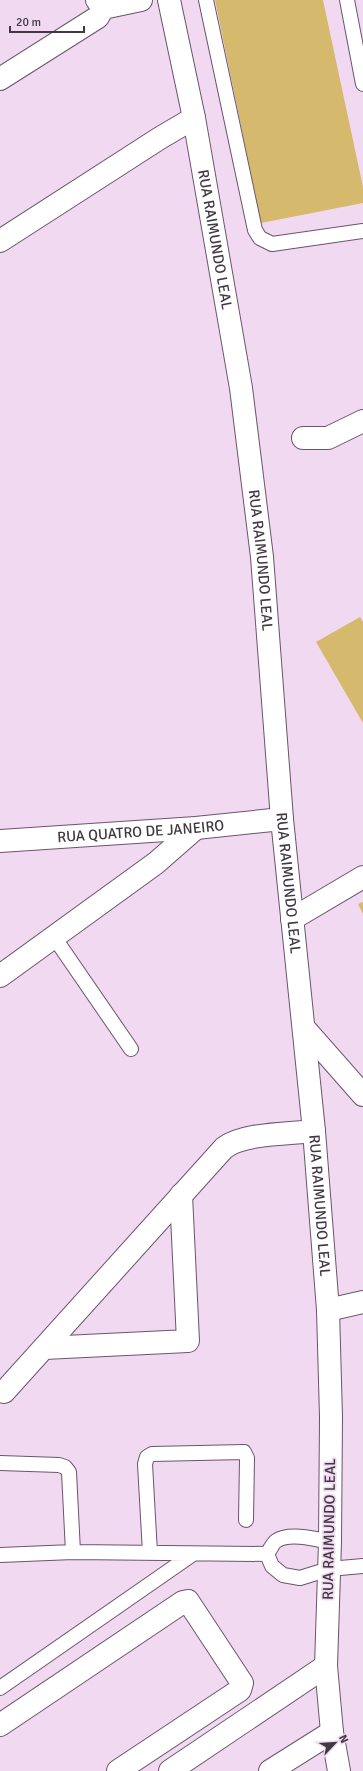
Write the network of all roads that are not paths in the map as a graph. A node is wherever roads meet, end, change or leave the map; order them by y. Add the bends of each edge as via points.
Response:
1 (140, 0) edge
2 (169, 0) edge
3 (206, 0) edge
4 (347, 0) edge
5 (100, 4) edge
6 (0, 79) edge
7 (363, 84) edge
8 (194, 118) junction
9 (363, 231) edge
10 (0, 241) edge
11 (363, 421) edge
12 (303, 438) dead end
13 (282, 819) junction
14 (196, 828) junction
15 (0, 841) edge
16 (363, 877) edge
17 (292, 919) junction
18 (54, 937) junction
19 (0, 976) edge
20 (304, 1028) junction
21 (131, 1049) dead end
22 (363, 1095) edge
23 (314, 1131) junction
24 (181, 1195) junction
25 (363, 1302) edge
26 (328, 1310) junction
27 (44, 1348) junction
28 (4, 1392) dead end
29 (0, 1463) edge
30 (246, 1520) dead end
31 (330, 1542) junction
32 (73, 1552) junction
33 (150, 1553) junction
34 (193, 1554) junction
35 (267, 1554) junction
36 (0, 1555) edge
37 (363, 1566) edge
38 (329, 1569) junction
39 (326, 1666) junction
40 (0, 1688) edge
41 (0, 1725) edge
42 (332, 1732) junction
43 (118, 1771) edge
44 (170, 1771) edge
45 (270, 1771) edge
46 (340, 1771) edge

1 - 5 street
2 - 8 street, RUA RAIMUNDO LEAL
3 - 9 lane via 255,230 260,238 272,244
4 - 7 lane
5 - 6 street via 98,17
8 - 10 street
8 - 13 street, RUA RAIMUNDO LEAL via 241,388 262,557
11 - 12 street via 328,438
13 - 14 street, RUA QUATRO DE JANEIRO
13 - 17 street, RUA RAIMUNDO LEAL
14 - 15 street, RUA QUATRO DE JANEIRO
14 - 18 street via 156,863
16 - 17 street
17 - 20 street, RUA RAIMUNDO LEAL
18 - 19 street
18 - 21 lane
20 - 22 street
20 - 23 street, RUA RAIMUNDO LEAL
23 - 24 street via 243,1138 231,1143
23 - 26 street, RUA RAIMUNDO LEAL
24 - 27 street
24 - 27 street via 188,1341
25 - 26 street
26 - 31 street, RUA RAIMUNDO LEAL via 331,1417
27 - 28 street
29 - 32 lane via 59,1466 68,1469
30 - 33 lane via 247,1458 244,1452 152,1454 147,1456 145,1464
31 - 35 lane via 293,1536 276,1541
31 - 38 street, RUA RAIMUNDO LEAL
32 - 33 lane
32 - 36 lane
33 - 34 lane
34 - 35 lane
34 - 40 lane
35 - 38 lane via 272,1566 283,1575 300,1578
37 - 38 lane
38 - 39 street, RUA RAIMUNDO LEAL
39 - 42 street, RUA RAIMUNDO LEAL
39 - 44 street
41 - 43 street via 188,1601 242,1686 240,1690
42 - 45 street
42 - 46 street, RUA RAIMUNDO LEAL

